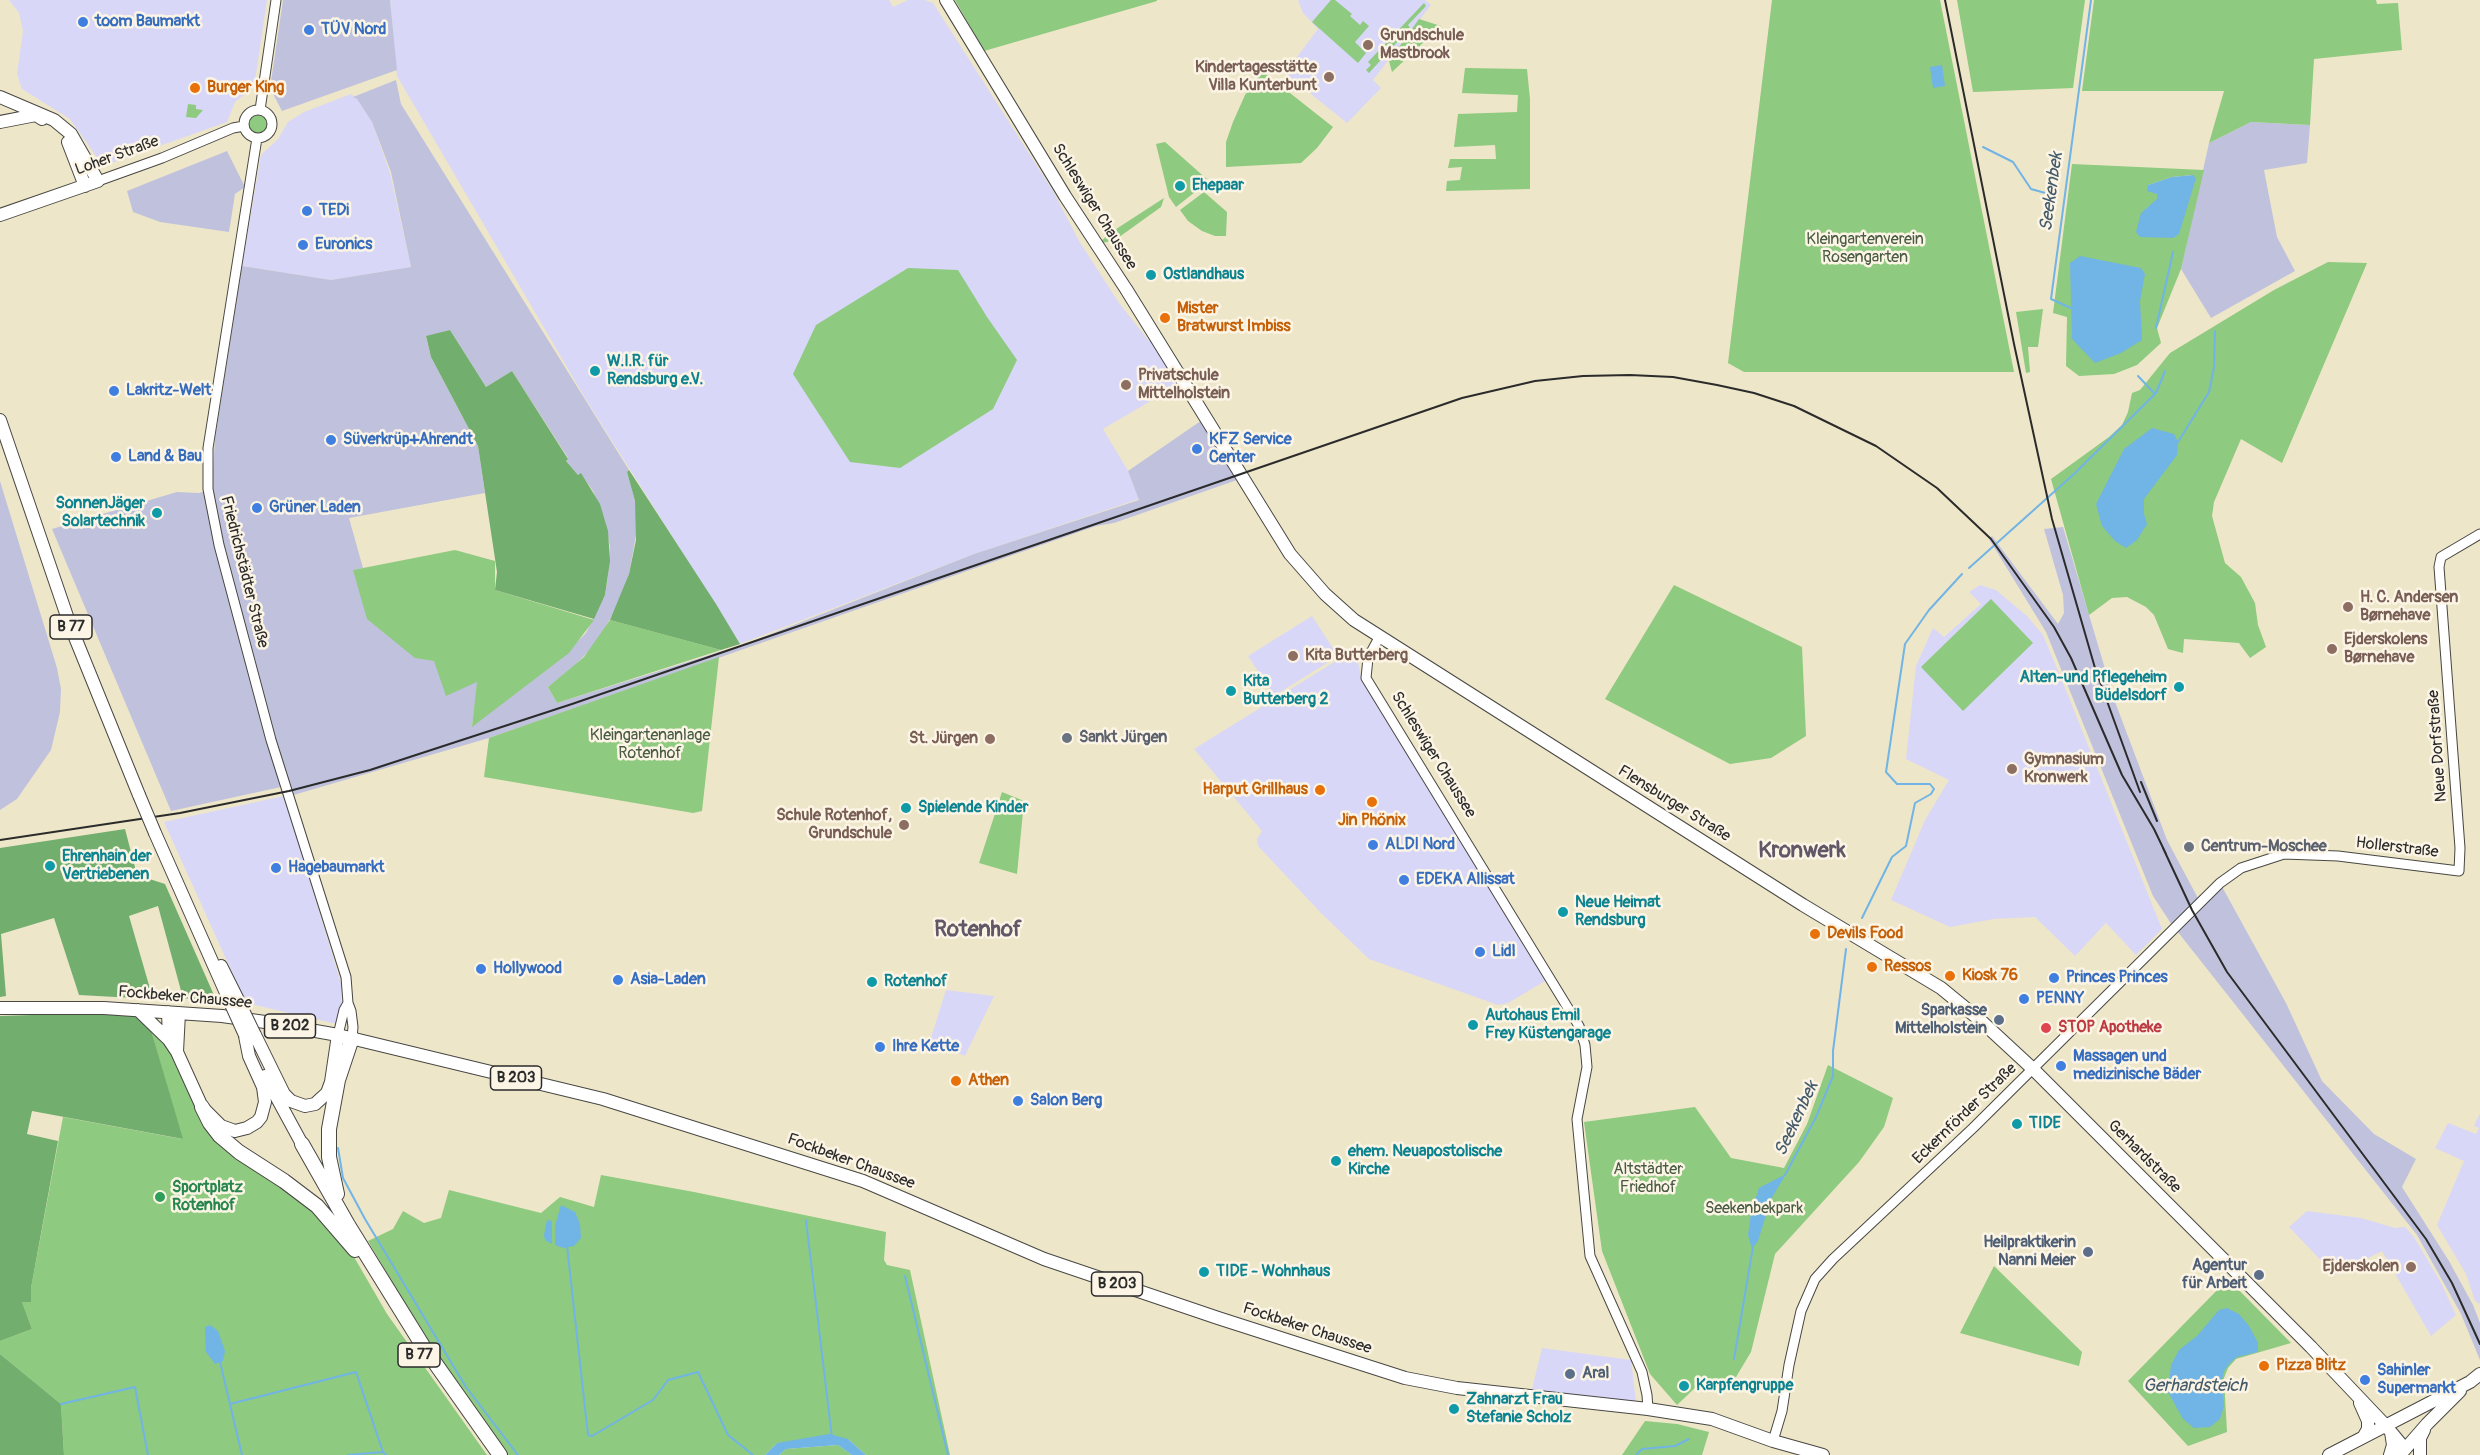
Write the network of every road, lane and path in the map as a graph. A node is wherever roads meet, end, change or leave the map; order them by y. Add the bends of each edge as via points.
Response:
1 (276, 0) edge
2 (946, 0) edge
3 (0, 97) edge
4 (260, 110) junction
5 (0, 122) edge
6 (244, 126) junction
7 (257, 138) junction
8 (98, 182) junction
9 (85, 186) junction
10 (0, 215) edge
11 (1, 425) edge
12 (2480, 534) edge
13 (1380, 636) junction
14 (2260, 860) joint
15 (2459, 871) joint
16 (348, 1004) junction
17 (0, 1008) edge
18 (138, 1010) junction
19 (174, 1012) junction
20 (338, 1035) junction
21 (248, 1036) junction
22 (352, 1038) junction
23 (169, 1040) junction
24 (177, 1052) junction
25 (2032, 1069) junction
26 (202, 1107) junction
27 (302, 1144) joint
28 (358, 1247) junction
29 (2475, 1378) edge
30 (2355, 1395) junction
31 (1648, 1409) junction
32 (2427, 1424) junction
33 (2389, 1431) junction
34 (2367, 1436) junction
35 (1773, 1441) junction
36 (2405, 1453) edge
37 (490, 1455) edge
38 (500, 1455) edge
39 (1823, 1455) edge
40 (2329, 1455) edge
41 (2390, 1455) edge
42 (2420, 1455) edge

1 - 4 street
2 - 13 main road, Schleswiger Chaussee via 1290,554 1344,612
3 - 8 main road via 54,120 71,134
4 - 6 street via 249,113
4 - 7 street via 269,115 272,124 267,134
5 - 9 main road via 36,115 51,125 70,145
6 - 7 street via 249,135
6 - 8 street, Loher Straße
7 - 16 street, Friedrichstädter Straße via 208,448 208,489 271,740 346,976
8 - 9 main road, Loher Straße
9 - 10 main road, Loher Straße
11 - 21 main road, B 77, bridge via 70,625 192,919
12 - 15 street, Neue Dorfstraße via 2441,557 2439,567
13 - 25 main road, Flensburger Straße via 1803,905 1941,988
13 - 31 street, Schleswiger Chaussee via 1368,658 1366,678 1579,1026 1587,1067 1577,1119 1590,1256 1642,1372
14 - 15 street, Hollerstraße via 2304,854
14 - 25 street, Eckernförder Straße via 2217,885
16 - 20 street, Friedrichstädter Straße
16 - 22 street, Friedrichstädter Straße
17 - 18 main road, Fockbeker Chaussee / B 202
18 - 19 main road, Fockbeker Chaussee / B 202
18 - 23 main road
19 - 20 main road, Fockbeker Chaussee / B 202 via 242,1018
19 - 23 main road
19 - 24 main road
20 - 21 main road via 327,1093 315,1104 305,1106 284,1094
20 - 22 main road, Fockbeker Chaussee / B 202
21 - 26 main road via 249,1056 265,1095 261,1117 253,1126 235,1131 221,1126
21 - 27 main road, B 77
22 - 28 highway via 338,1080 328,1143 337,1192
22 - 31 main road, Fockbeker Chaussee / B 203 via 603,1099 863,1180 1044,1259 1406,1378 1457,1388
23 - 24 main road
24 - 26 main road
25 - 30 main road, Gerhardstraße
25 - 35 street, Eckernförder Straße via 1815,1279 1801,1311
26 - 28 highway via 220,1136 317,1206
27 - 28 highway, B 77
28 - 37 highway, B 77 via 413,1346
28 - 38 highway, B 77
29 - 32 main road
29 - 33 main road
30 - 33 main road
30 - 34 main road via 2368,1421
31 - 35 main road, Fockbeker Chaussee / B 203 via 1712,1419
32 - 36 main road
32 - 42 main road via 2420,1438
33 - 34 main road
33 - 36 main road
33 - 41 main road
34 - 40 main road
34 - 41 main road via 2387,1444
35 - 39 main road, B 203

